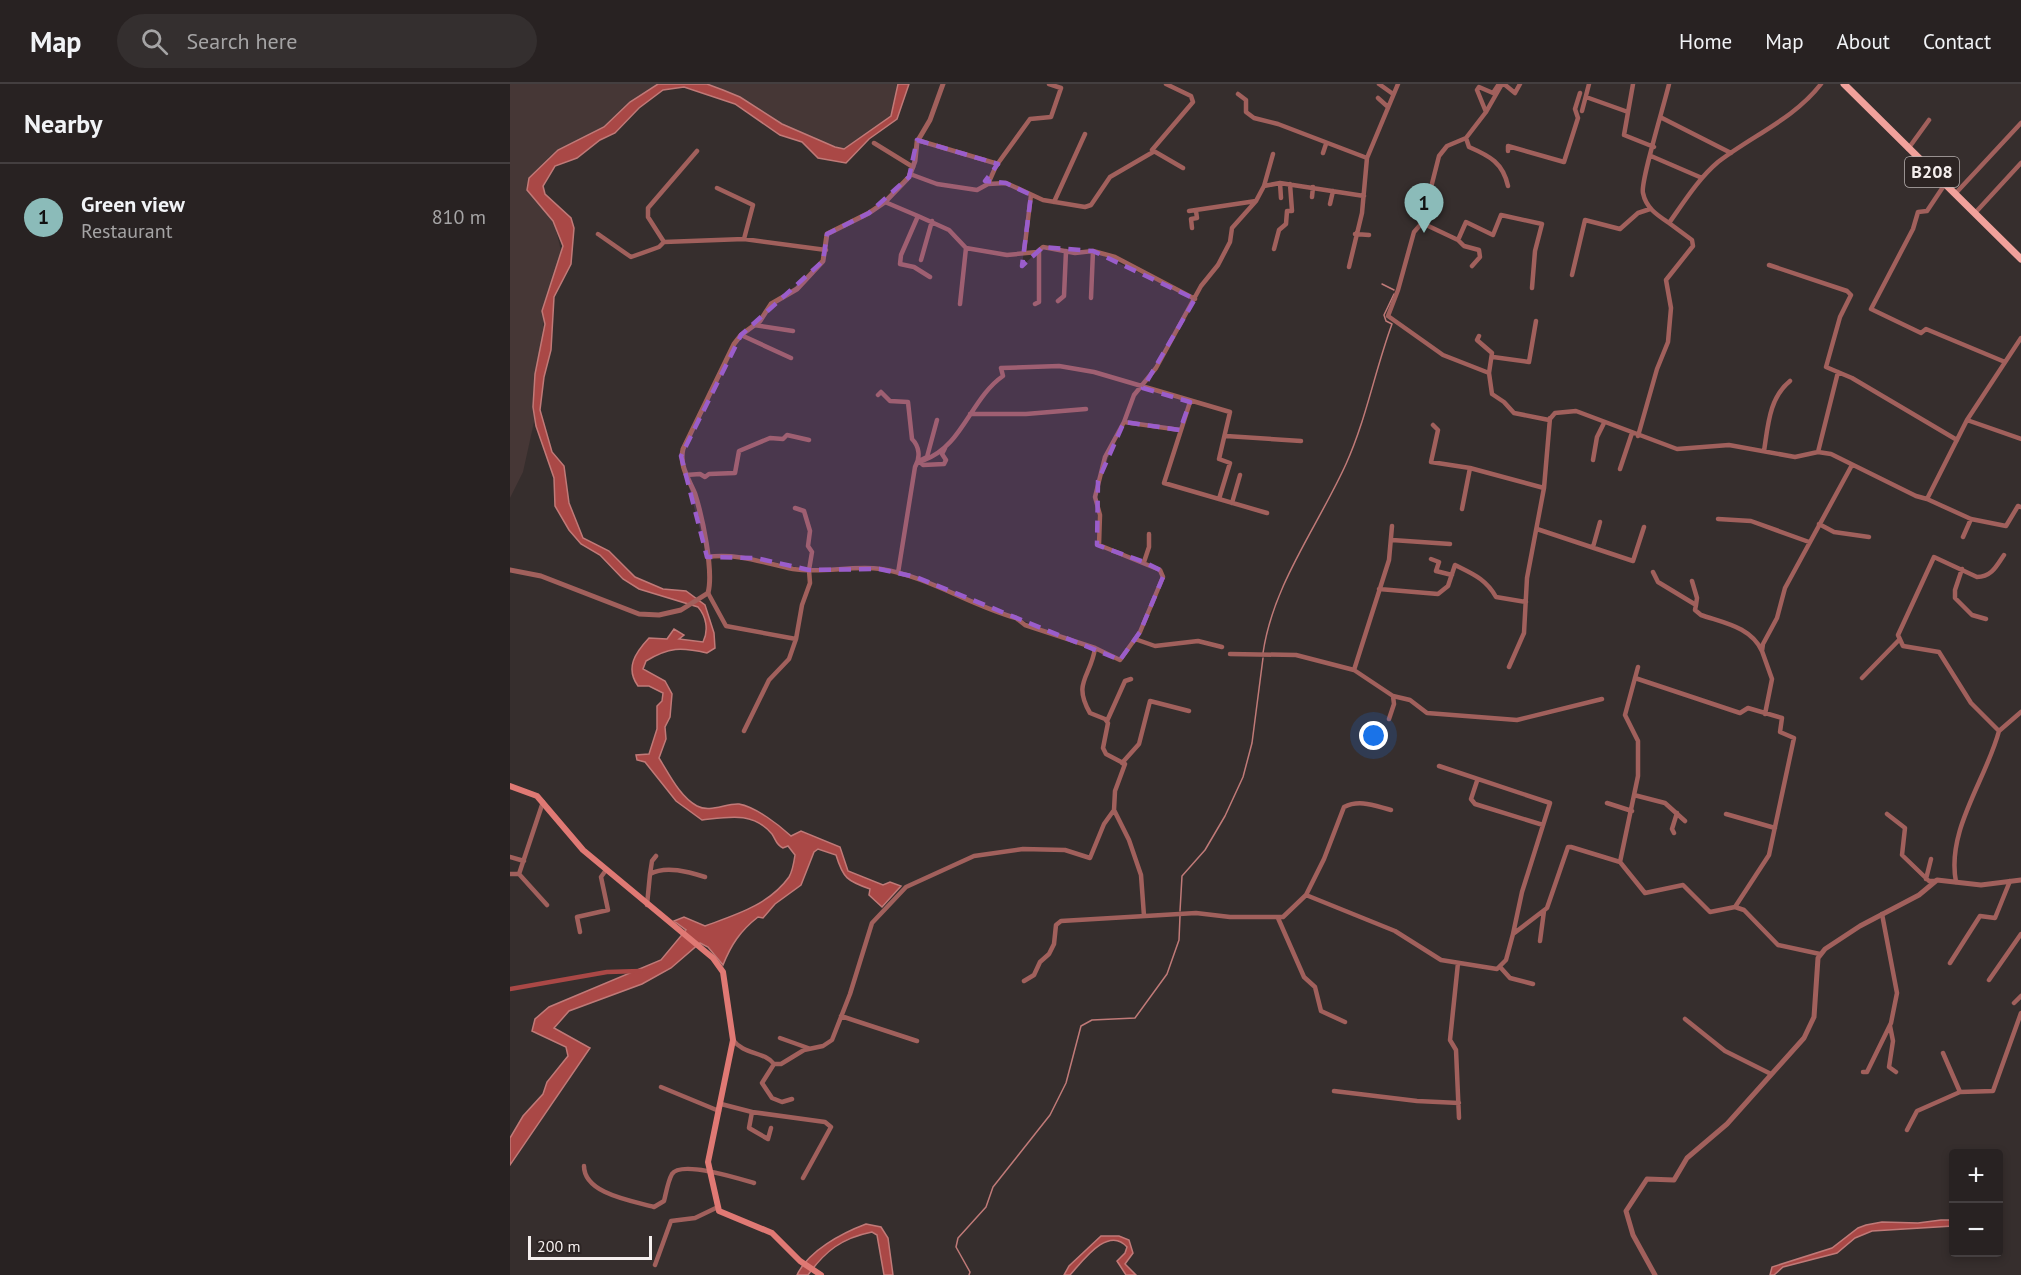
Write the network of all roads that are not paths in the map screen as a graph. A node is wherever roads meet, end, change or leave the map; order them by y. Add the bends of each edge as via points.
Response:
1 (943, 84) edge
2 (1049, 84) edge
3 (1166, 84) edge
4 (1379, 84) edge
5 (1398, 84) edge
6 (1502, 84) edge
7 (1520, 84) edge
8 (1589, 84) edge
9 (1633, 84) edge
10 (1669, 84) edge
11 (1821, 84) edge
12 (1844, 84) edge
13 (1062, 86) edge
14 (1580, 93) dead end
15 (1238, 94) dead end
16 (1393, 94) junction
17 (1378, 98) dead end
18 (1585, 99) junction
19 (1574, 104) junction
20 (1388, 107) junction
21 (1582, 111) dead end
22 (1486, 112) junction
23 (1628, 112) junction
24 (1662, 118) junction
25 (1929, 120) dead end
26 (2021, 123) edge
27 (1085, 134) dead end
28 (1466, 138) junction
29 (917, 140) junction
30 (874, 143) dead end
31 (1326, 144) junction
32 (1654, 147) junction
33 (1908, 148) junction
34 (698, 151) dead end
35 (1508, 151) dead end
36 (1153, 152) junction
37 (1323, 153) dead end
38 (1731, 153) junction
39 (1273, 154) dead end
40 (1651, 156) junction
41 (1367, 158) junction
42 (998, 164) junction
43 (2021, 164) edge
44 (913, 167) junction
45 (1183, 168) dead end
46 (910, 174) junction
47 (1702, 178) junction
48 (1280, 183) junction
49 (988, 184) junction
50 (1290, 184) junction
51 (1945, 184) junction
52 (1264, 186) junction
53 (1509, 186) dead end
54 (1313, 187) junction
55 (717, 188) dead end
56 (1333, 191) junction
57 (1955, 194) junction
58 (1031, 195) junction
59 (1364, 196) junction
60 (1312, 197) dead end
61 (1281, 198) dead end
62 (1256, 201) junction
63 (885, 202) junction
64 (1054, 202) junction
65 (1330, 204) dead end
66 (1650, 209) junction
67 (1189, 211) dead end
68 (1196, 212) junction
69 (1975, 213) junction
70 (918, 216) junction
71 (932, 221) junction
72 (1422, 223) junction
73 (1669, 224) junction
74 (1192, 228) dead end
75 (598, 234) dead end
76 (1355, 234) junction
77 (1369, 235) dead end
78 (744, 238) junction
79 (1458, 240) junction
80 (664, 242) junction
81 (966, 248) junction
82 (1274, 249) dead end
83 (826, 250) junction
84 (1066, 250) junction
85 (1039, 251) junction
86 (1094, 251) junction
87 (1024, 252) junction
88 (2021, 259) edge
89 (921, 260) dead end
90 (1769, 265) dead end
91 (1472, 266) dead end
92 (1349, 267) dead end
93 (1572, 274) dead end
94 (930, 277) dead end
95 (1532, 288) dead end
96 (1091, 298) dead end
97 (1195, 299) junction
98 (1058, 301) dead end
99 (960, 304) dead end
100 (1035, 304) dead end
101 (1536, 321) dead end
102 (754, 326) junction
103 (793, 331) dead end
104 (741, 335) junction
105 (1479, 336) dead end
106 (2021, 338) edge
107 (1493, 357) junction
108 (790, 358) dead end
109 (2005, 362) junction
110 (1838, 372) junction
111 (1489, 373) junction
112 (1498, 379) dead end
113 (1491, 380) junction
114 (1790, 381) dead end
115 (1141, 388) junction
116 (878, 395) dead end
117 (1190, 402) junction
118 (1086, 409) dead end
119 (970, 414) junction
120 (1550, 418) junction
121 (937, 420) dead end
122 (1967, 420) junction
123 (1124, 422) junction
124 (1604, 423) junction
125 (1433, 425) dead end
126 (1180, 430) junction
127 (1632, 433) junction
128 (1226, 436) junction
129 (1638, 436) junction
130 (2021, 439) edge
131 (809, 440) dead end
132 (1957, 440) junction
133 (1301, 441) dead end
134 (947, 443) junction
135 (1764, 451) junction
136 (1818, 452) junction
137 (921, 460) junction
138 (1593, 460) dead end
139 (1852, 465) junction
140 (1470, 468) junction
141 (1620, 469) dead end
142 (686, 475) junction
143 (1240, 476) dead end
144 (1544, 488) junction
145 (1928, 498) junction
146 (1219, 499) junction
147 (1232, 502) junction
148 (2021, 507) edge
149 (795, 508) dead end
150 (1462, 509) dead end
151 (1267, 513) dead end
152 (1718, 519) dead end
153 (1971, 519) junction
154 (1600, 522) dead end
155 (1819, 524) junction
156 (1392, 526) dead end
157 (1644, 526) dead end
158 (1537, 529) junction
159 (1149, 534) dead end
160 (1869, 537) dead end
161 (1963, 537) dead end
162 (1392, 540) junction
163 (1809, 542) junction
164 (1450, 544) dead end
165 (1593, 547) junction
166 (2004, 555) dead end
167 (707, 557) junction
168 (1431, 559) dead end
169 (1144, 562) junction
170 (1962, 569) junction
171 (510, 570) edge
172 (809, 570) junction
173 (1653, 572) dead end
174 (898, 573) junction
175 (1452, 575) junction
176 (1692, 581) dead end
177 (1379, 589) junction
178 (708, 593) junction
179 (1526, 602) junction
180 (1696, 605) junction
181 (1986, 619) dead end
182 (796, 639) junction
183 (1135, 639) junction
184 (1898, 641) junction
185 (1222, 647) dead end
186 (1095, 648) junction
187 (1762, 651) junction
188 (1230, 654) dead end
189 (1509, 667) dead end
190 (1638, 667) dead end
191 (1354, 670) junction
192 (1635, 678) junction
193 (1862, 678) dead end
194 (1131, 679) dead end
195 (1393, 696) junction
196 (1602, 699) dead end
197 (1189, 711) dead end
198 (2021, 712) edge
199 (1765, 714) junction
200 (1389, 719) dead end
201 (1107, 721) junction
202 (744, 731) dead end
203 (1999, 731) junction
204 (1122, 763) junction
205 (1439, 766) dead end
206 (1477, 781) dead end
207 (510, 786) edge
208 (1634, 795) junction
209 (543, 801) junction
210 (1607, 803) dead end
211 (1114, 810) junction
212 (1391, 810) dead end
213 (1632, 811) junction
214 (1677, 813) junction
215 (1726, 814) dead end
216 (1887, 814) dead end
217 (1685, 821) dead end
218 (1543, 825) junction
219 (1775, 828) junction
220 (1674, 833) dead end
221 (656, 856) dead end
222 (510, 857) edge
223 (1931, 859) dead end
224 (524, 861) junction
225 (1620, 862) junction
226 (606, 870) junction
227 (510, 874) edge
228 (519, 874) junction
229 (650, 874) junction
230 (705, 877) dead end
231 (1926, 879) junction
232 (2021, 880) edge
233 (1935, 881) junction
234 (2010, 881) junction
235 (1956, 882) junction
236 (1306, 894) junction
237 (547, 905) dead end
238 (647, 905) junction
239 (1735, 907) junction
240 (1544, 911) junction
241 (1882, 914) junction
242 (1144, 916) junction
243 (1278, 918) junction
244 (580, 932) dead end
245 (1513, 934) junction
246 (2021, 934) edge
247 (1540, 940) dead end
248 (1820, 954) junction
249 (1458, 963) junction
250 (1950, 963) dead end
251 (1501, 968) junction
252 (1989, 980) dead end
253 (1024, 981) dead end
254 (1533, 984) dead end
255 (2021, 996) edge
256 (2014, 1003) dead end
257 (2021, 1013) edge
258 (841, 1016) junction
259 (1685, 1019) dead end
260 (1345, 1022) dead end
261 (1890, 1026) junction
262 (780, 1038) dead end
263 (733, 1040) junction
264 (917, 1041) dead end
265 (810, 1048) junction
266 (1943, 1053) dead end
267 (774, 1064) junction
268 (1863, 1072) dead end
269 (1896, 1072) dead end
270 (1771, 1074) junction
271 (661, 1087) dead end
272 (1334, 1091) dead end
273 (1960, 1092) junction
274 (792, 1099) dead end
275 (1459, 1103) junction
276 (720, 1107) junction
277 (752, 1112) junction
278 (1459, 1118) dead end
279 (771, 1128) dead end
280 (1907, 1130) dead end
281 (584, 1166) dead end
282 (709, 1170) junction
283 (803, 1178) dead end
284 (754, 1183) dead end
285 (718, 1207) junction
286 (655, 1265) dead end
287 (818, 1273) edge
288 (1655, 1275) edge

1 - 29 street via 930,120
2 - 13 street
3 - 36 street via 1191,96 1193,102 1153,146
4 - 16 street
5 - 16 street
6 - 7 street via 1515,93
6 - 22 street
6 - 22 street via 1492,93 1479,87 1477,90
8 - 18 street
9 - 23 street
10 - 24 street
11 - 38 street via 1807,102
12 - 33 main road, B208
13 - 42 street via 1051,117 1030,119
14 - 19 street
15 - 31 street via 1246,100 1246,112 1254,118
16 - 20 street
17 - 20 street
18 - 19 street
18 - 21 street
18 - 23 street
19 - 35 street via 1578,118 1564,162 1517,147 1508,146
20 - 41 street
22 - 28 street
23 - 32 street via 1624,135
24 - 32 street
24 - 38 street
25 - 33 street
26 - 57 street
27 - 64 street
28 - 53 street via 1469,147 1484,153 1505,170
28 - 72 street via 1447,146 1439,156
29 - 42 street
29 - 44 street
30 - 44 street
31 - 37 street
31 - 41 street
32 - 40 street
33 - 51 main road, B208
34 - 80 street via 648,208 648,217
36 - 45 street
36 - 64 street via 1110,177 1091,205
38 - 47 street
39 - 52 street
40 - 47 street
40 - 66 street via 1642,182 1642,193
41 - 59 street
42 - 49 street
43 - 69 street
44 - 46 street
46 - 49 street via 937,184 977,190
46 - 63 street
47 - 73 street
48 - 50 street
48 - 52 street
48 - 61 street
49 - 58 street via 1006,183
50 - 54 street
50 - 82 street via 1292,211 1287,212 1286,224 1279,230
51 - 57 main road, B208
51 - 109 street via 1927,211 1918,212 1871,309 1921,333 1926,329
52 - 62 street
54 - 56 street
54 - 60 street
55 - 78 street via 753,205
56 - 59 street
56 - 65 street
57 - 69 main road, B208
58 - 64 street
58 - 87 street
59 - 76 street
62 - 68 street
62 - 97 street via 1232,228 1230,242
63 - 70 street
63 - 83 street via 827,234
66 - 73 street
66 - 93 street via 1638,213 1620,229 1585,220
67 - 68 street
68 - 74 street via 1197,218 1191,219
69 - 88 main road, B208
70 - 71 street
70 - 94 street via 900,264
71 - 81 street via 949,230
71 - 89 street
72 - 79 street
72 - 111 street via 1414,232 1388,316 1443,355
73 - 129 street via 1692,240 1693,246 1666,280 1671,308 1668,342
75 - 80 street via 631,258
76 - 77 street
76 - 92 street
78 - 80 street
78 - 83 street
79 - 91 street via 1479,252 1480,257
79 - 95 street via 1466,222 1493,235 1501,215 1542,224
81 - 87 street via 1007,255
81 - 99 street
83 - 102 street via 823,261 797,289 771,304
84 - 85 street via 1043,247
84 - 86 street
84 - 98 street via 1064,296
85 - 87 street
85 - 100 street via 1039,302
86 - 96 street
86 - 97 street via 1115,257
90 - 110 street via 1808,276 1851,295 1840,317 1826,367
97 - 115 street
101 - 107 street via 1529,362
102 - 103 street
102 - 104 street
104 - 108 street
104 - 142 street via 683,449
105 - 107 street via 1477,340
106 - 109 street
107 - 111 street
109 - 122 street
110 - 132 street
110 - 136 street
111 - 113 street
112 - 113 street
113 - 120 street via 1492,394 1514,413
114 - 135 street via 1775,399
115 - 117 street
115 - 119 street via 1094,372 1059,366 1012,366 1001,368 1003,376 992,384
115 - 123 street via 1134,395
116 - 137 street via 881,392 890,401 908,402 912,439
117 - 126 street
117 - 128 street via 1230,412
118 - 119 street
119 - 134 street
120 - 124 street via 1568,410
120 - 144 street
121 - 137 street via 929,451
122 - 130 street
122 - 132 street
123 - 126 street
123 - 169 street via 1105,457 1098,481 1097,540 1099,545
124 - 127 street
124 - 138 street
125 - 140 street via 1438,430 1431,462
126 - 146 street via 1164,483
127 - 129 street
127 - 141 street
128 - 133 street
128 - 146 street via 1219,459 1230,463
129 - 135 street via 1677,449 1729,445
131 - 142 street via 787,435 783,439 770,438 739,451 735,473
132 - 145 street
134 - 137 street via 936,456
134 - 137 street via 944,464 923,465
135 - 136 street via 1795,457
136 - 139 street via 1832,454
137 - 174 street via 915,466
139 - 145 street
139 - 155 street
140 - 144 street
140 - 150 street
142 - 167 street via 695,495
143 - 147 street
144 - 158 street
145 - 153 street
146 - 147 street
147 - 151 street
148 - 153 street via 2006,526
149 - 172 street via 804,511 810,531
152 - 163 street via 1751,521
153 - 161 street
154 - 165 street
155 - 160 street via 1834,532
155 - 163 street
156 - 162 street
157 - 165 street via 1632,561
158 - 165 street
158 - 179 street via 1530,555
159 - 169 street
162 - 164 street
162 - 177 street
163 - 187 street via 1785,588
166 - 170 street via 1984,577
167 - 172 street via 756,558
167 - 178 street
168 - 175 street via 1439,562 1436,571
169 - 183 street via 1160,570 1163,577
170 - 181 street via 1955,598 1972,615
170 - 184 street via 1934,557
171 - 178 street via 541,576 639,614 681,610
172 - 174 street via 847,567
172 - 182 street via 810,583
173 - 180 street via 1659,582
174 - 186 street via 916,576 1035,629
175 - 177 street via 1438,594
175 - 179 street via 1455,565 1480,577 1496,597
176 - 180 street
177 - 191 street
178 - 182 street via 726,626
179 - 189 street via 1524,633
180 - 187 street via 1695,610 1701,615 1752,636
182 - 202 street via 789,659 770,680
183 - 185 street via 1155,646 1198,640
183 - 186 street via 1120,660
184 - 193 street
184 - 203 street via 1903,646 1939,652 1971,703
186 - 201 street via 1081,686 1082,696 1090,713
187 - 199 street via 1772,679
188 - 191 street via 1296,655
190 - 192 street
191 - 195 street
192 - 199 street via 1740,713 1748,708
192 - 208 street via 1625,715 1638,741
194 - 201 street via 1125,681
195 - 196 street via 1410,700 1427,712 1517,720
195 - 200 street
197 - 204 street via 1150,701 1139,744
198 - 203 street
199 - 219 street via 1782,718 1780,732 1794,738
201 - 204 street via 1103,748
203 - 235 street via 1957,839 1953,868
204 - 211 street via 1125,764 1115,791
205 - 218 street via 1550,803
206 - 218 street via 1471,799 1475,804
207 - 209 main road
208 - 213 street
208 - 214 street via 1665,803
209 - 224 street
209 - 226 main road via 583,850
210 - 213 street
211 - 242 street via 1141,875
211 - 258 street via 1090,858 1065,850 1023,849 974,856 906,887 872,923
212 - 236 street via 1363,802 1344,807
213 - 225 street
214 - 217 street
214 - 220 street
215 - 219 street
216 - 231 street via 1905,828 1902,855
218 - 245 street
219 - 239 street via 1769,855
221 - 229 street
222 - 224 street
223 - 231 street
224 - 228 street
225 - 239 street via 1645,892 1683,885 1710,912
225 - 240 street via 1568,847
226 - 238 main road
226 - 244 street via 601,877 608,910 578,917
227 - 228 street
228 - 237 street
229 - 230 street via 670,870
229 - 238 street
231 - 233 street
232 - 234 street
233 - 235 street
233 - 241 street via 1919,895
234 - 235 street via 1981,885
234 - 250 street via 1995,918 1980,916
236 - 243 street
236 - 249 street via 1395,931 1435,958
238 - 263 main road via 713,958 723,972
239 - 248 street via 1744,910 1778,945
240 - 245 street
240 - 247 street
241 - 248 street
241 - 261 street via 1897,993
242 - 243 street
242 - 253 street via 1061,921 1056,925 1049,954 1034,975
243 - 260 street via 1304,977 1315,987 1321,1011
245 - 251 street
246 - 252 street
248 - 270 street via 1810,1027
249 - 251 street
249 - 275 street via 1450,1040 1456,1050
251 - 254 street via 1510,978
255 - 256 street
257 - 273 street via 1994,1091
258 - 264 street
258 - 265 street via 832,1040
259 - 270 street via 1725,1051
261 - 268 street via 1867,1072
261 - 269 street via 1893,1041 1889,1067
262 - 265 street
263 - 267 street via 738,1046 769,1057
263 - 276 main road
265 - 267 street
266 - 273 street
267 - 274 street via 762,1083 772,1098 782,1102
270 - 288 street via 1727,1124 1687,1158 1674,1180 1647,1179 1626,1211 1633,1235
271 - 276 street
272 - 275 street
273 - 280 street via 1917,1111
275 - 278 street
276 - 277 street
276 - 282 main road
277 - 279 street via 749,1128 768,1139
277 - 283 street via 831,1126
281 - 282 street via 584,1173 601,1189 654,1207 664,1201 674,1171
282 - 284 street
282 - 285 main road
285 - 286 street via 695,1218 671,1221
285 - 287 main road via 725,1216 772,1233

